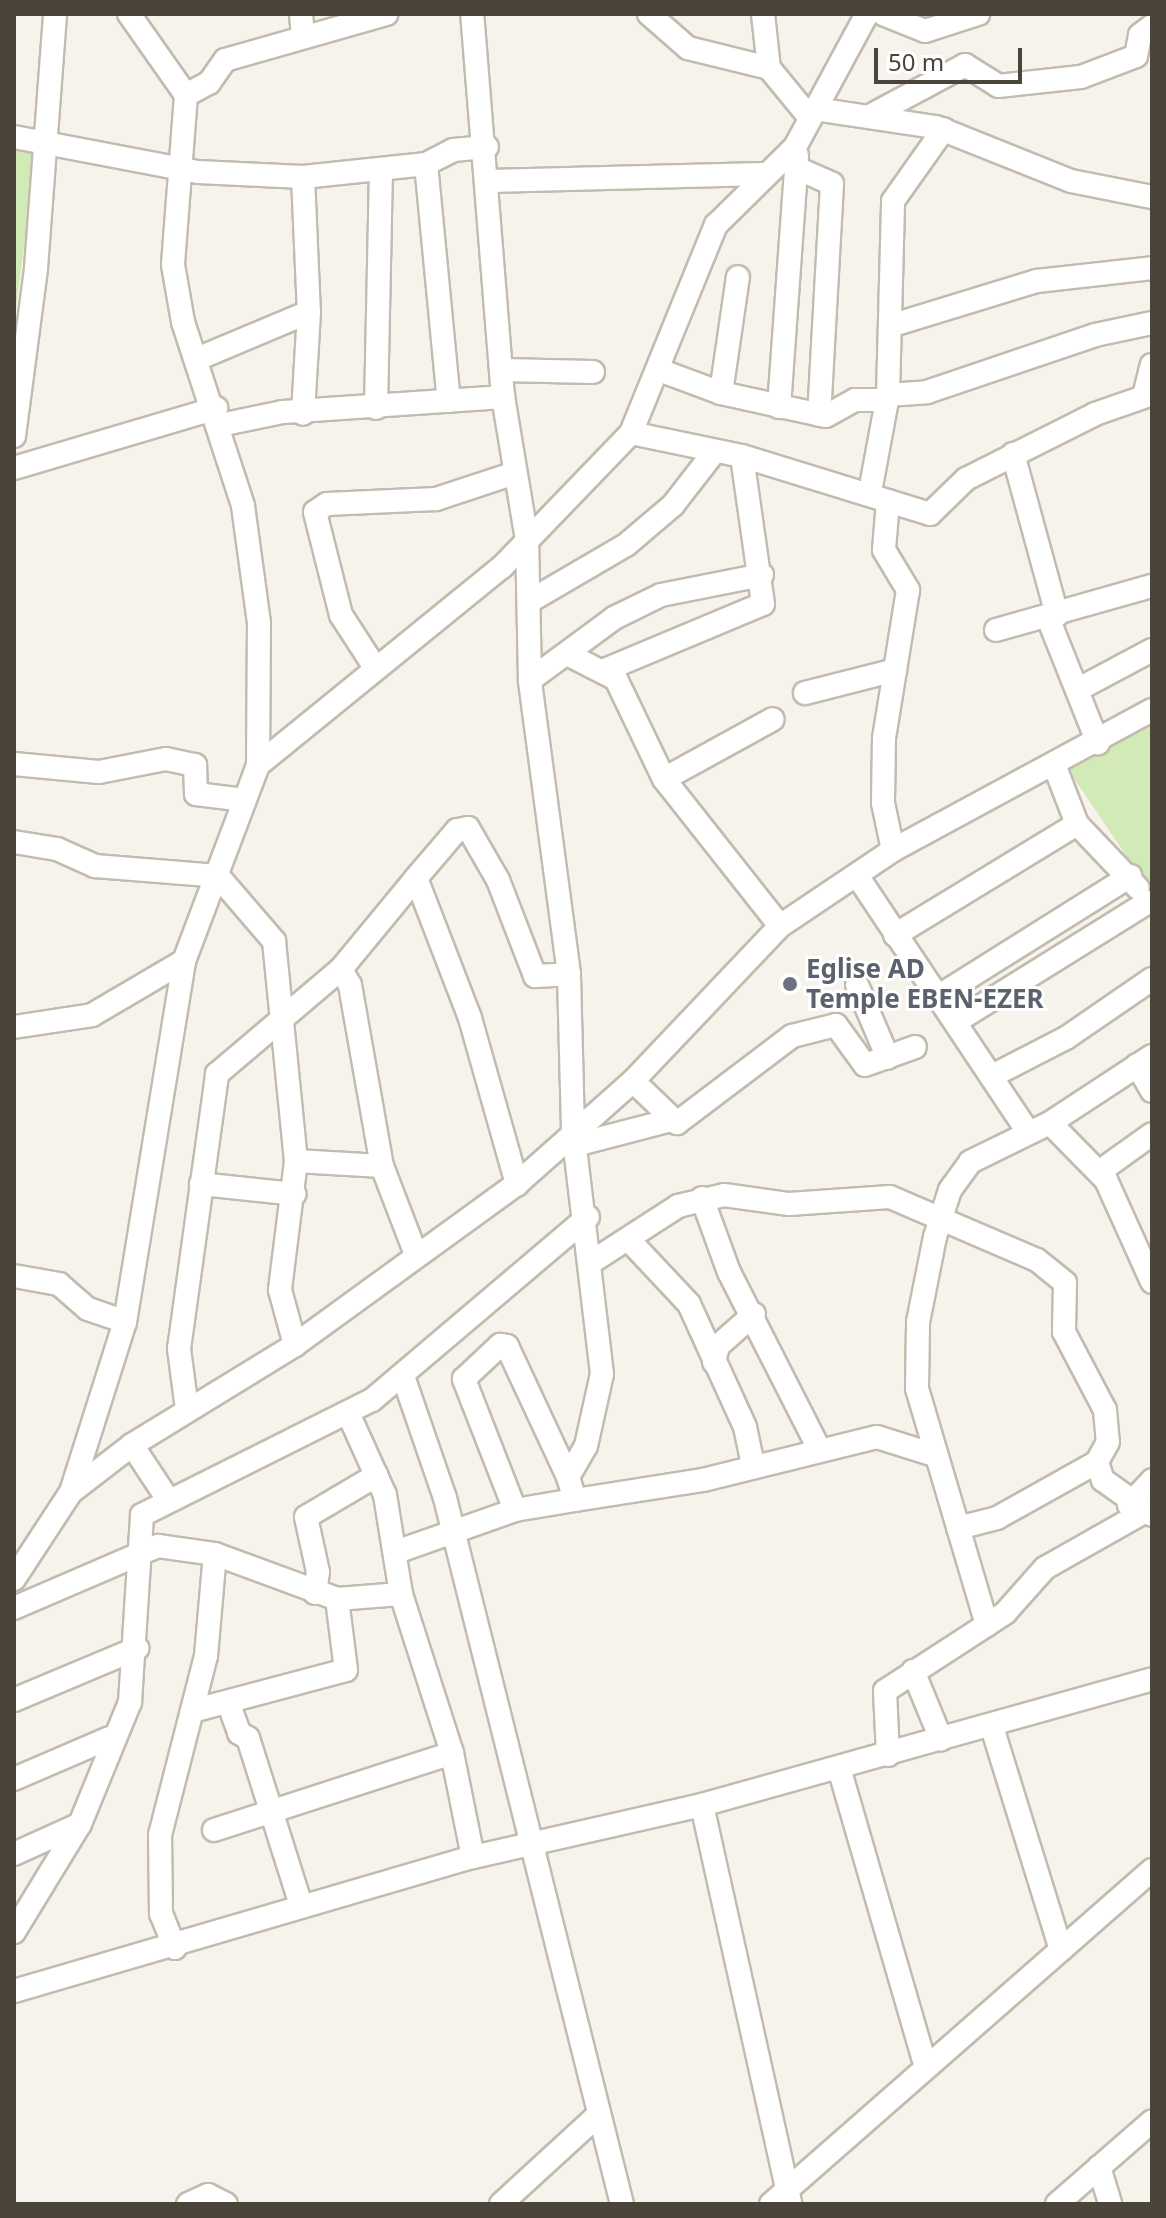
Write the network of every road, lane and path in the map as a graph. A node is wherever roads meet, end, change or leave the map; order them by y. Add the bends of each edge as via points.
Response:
1 (55, 14) edge
2 (129, 14) edge
3 (472, 14) edge
4 (649, 14) edge
5 (763, 14) edge
6 (867, 14) edge
7 (883, 14) edge
8 (978, 14) edge
9 (379, 15) edge
10 (302, 25) edge
11 (1152, 26) edge
12 (769, 68) junction
13 (186, 95) junction
14 (813, 113) junction
15 (870, 116) junction
16 (944, 129) junction
17 (14, 137) edge
18 (44, 141) junction
19 (487, 147) junction
20 (797, 158) junction
21 (426, 164) junction
22 (176, 165) junction
23 (381, 169) junction
24 (761, 174) junction
25 (303, 177) junction
26 (491, 181) junction
27 (1152, 197) edge
28 (1152, 268) edge
29 (738, 277) dead end
30 (309, 312) junction
31 (1152, 323) edge
32 (893, 325) junction
33 (197, 359) junction
34 (1152, 365) edge
35 (502, 370) junction
36 (659, 370) junction
37 (593, 372) dead end
38 (721, 393) junction
39 (1148, 395) edge
40 (503, 397) junction
41 (888, 397) junction
42 (449, 401) junction
43 (779, 407) junction
44 (376, 408) junction
45 (303, 414) junction
46 (819, 415) junction
47 (218, 416) junction
48 (631, 433) junction
49 (14, 436) edge
50 (715, 451) junction
51 (1013, 454) junction
52 (742, 456) junction
53 (14, 468) edge
54 (515, 473) junction
55 (879, 497) junction
56 (527, 540) junction
57 (762, 575) junction
58 (1152, 586) edge
59 (530, 601) junction
60 (1052, 617) junction
61 (996, 630) dead end
62 (1152, 650) edge
63 (567, 654) junction
64 (374, 666) junction
65 (605, 670) junction
66 (895, 670) junction
67 (530, 680) junction
68 (1077, 690) junction
69 (805, 693) dead end
70 (1152, 710) edge
71 (773, 719) dead end
72 (1098, 743) junction
73 (14, 764) edge
74 (258, 765) junction
75 (1055, 767) junction
76 (664, 779) junction
77 (245, 800) junction
78 (1077, 824) junction
79 (14, 842) edge
80 (893, 850) junction
81 (218, 876) junction
82 (1130, 876) junction
83 (858, 877) junction
84 (416, 878) junction
85 (1150, 906) edge
86 (780, 926) junction
87 (895, 935) junction
88 (184, 961) junction
89 (341, 969) junction
90 (569, 974) junction
91 (1152, 979) edge
92 (857, 985) dead end
93 (939, 996) junction
94 (957, 1021) junction
95 (282, 1024) junction
96 (14, 1027) edge
97 (915, 1047) dead end
98 (888, 1058) junction
99 (1144, 1061) edge
100 (992, 1076) junction
101 (633, 1081) junction
102 (1152, 1091) edge
103 (667, 1121) junction
104 (1050, 1123) junction
105 (1028, 1132) junction
106 (1152, 1134) edge
107 (574, 1137) junction
108 (296, 1161) junction
109 (382, 1166) junction
110 (1099, 1172) junction
111 (201, 1184) junction
112 (517, 1184) junction
113 (294, 1194) junction
114 (702, 1198) junction
115 (588, 1217) junction
116 (941, 1221) junction
117 (628, 1239) junction
118 (1146, 1248) edge
119 (415, 1252) junction
120 (593, 1261) junction
121 (14, 1276) edge
122 (1152, 1282) edge
123 (754, 1314) junction
124 (125, 1322) junction
125 (295, 1345) junction
126 (714, 1362) junction
127 (403, 1376) junction
128 (187, 1409) junction
129 (348, 1413) junction
130 (132, 1445) junction
131 (818, 1447) junction
132 (934, 1455) junction
133 (1097, 1462) junction
134 (753, 1464) junction
135 (377, 1475) junction
136 (568, 1477) junction
137 (1152, 1480) edge
138 (71, 1492) junction
139 (167, 1498) junction
140 (575, 1500) junction
141 (515, 1510) junction
142 (1142, 1511) edge
143 (958, 1528) junction
144 (453, 1534) junction
145 (396, 1552) junction
146 (215, 1554) junction
147 (141, 1555) junction
148 (14, 1579) edge
149 (315, 1593) junction
150 (401, 1594) junction
151 (337, 1599) junction
152 (14, 1608) edge
153 (987, 1625) junction
154 (138, 1648) junction
155 (913, 1671) junction
156 (1152, 1679) edge
157 (14, 1700) edge
158 (228, 1702) junction
159 (192, 1711) junction
160 (992, 1727) junction
161 (109, 1738) junction
162 (941, 1739) junction
163 (452, 1753) junction
164 (888, 1755) junction
165 (839, 1768) junction
166 (14, 1779) edge
167 (702, 1805) junction
168 (267, 1815) junction
169 (80, 1824) junction
170 (214, 1830) dead end
171 (527, 1846) junction
172 (14, 1854) edge
173 (473, 1857) junction
174 (1152, 1870) edge
175 (301, 1905) junction
176 (14, 1932) edge
177 (175, 1948) junction
178 (1061, 1950) junction
179 (14, 1991) edge
180 (925, 2064) junction
181 (597, 2116) junction
182 (1152, 2121) edge
183 (1099, 2167) junction
184 (782, 2199) edge
185 (188, 2204) edge
186 (226, 2204) edge
187 (501, 2204) edge
188 (622, 2204) edge
189 (1057, 2204) edge
190 (1110, 2204) edge

1 - 18 street
2 - 13 street
3 - 19 street
4 - 12 street via 688,48
5 - 12 street
6 - 14 street
7 - 8 street via 925,31
9 - 10 street
10 - 13 street via 225,60 209,83
11 - 15 street via 1140,35 1136,56 1081,77 998,86 965,65
12 - 14 street
13 - 22 street
14 - 15 street
14 - 20 street
15 - 16 street
16 - 27 street via 1071,181
16 - 32 street via 893,201
17 - 18 street
18 - 22 street
18 - 49 street
19 - 21 street via 453,150
19 - 26 street
20 - 24 street
20 - 43 street
20 - 46 street via 832,184
21 - 23 street
21 - 42 street
22 - 25 street
22 - 33 street via 176,294
23 - 25 street
23 - 44 street
24 - 26 street
24 - 36 street via 705,247
25 - 30 street
26 - 35 street
28 - 32 street via 1037,281
29 - 38 street
30 - 33 street
30 - 45 street
31 - 41 street via 927,392
32 - 41 street
33 - 47 street
34 - 39 street
35 - 37 street
35 - 40 street
36 - 38 street
36 - 48 street
38 - 43 street
39 - 51 street
40 - 42 street
40 - 54 street
41 - 46 street via 855,400 833,415
41 - 55 street
42 - 44 street
43 - 46 street
44 - 45 street
45 - 47 street
47 - 53 street
47 - 74 street via 243,506 257,610
48 - 50 street
48 - 56 street
50 - 52 street
50 - 59 street via 673,505 626,545
51 - 55 street via 958,484 934,514
51 - 60 street
52 - 55 street
52 - 57 street
54 - 56 street
54 - 64 street via 436,499 327,504 315,512 341,615
55 - 66 street via 884,550 908,590
56 - 59 street
56 - 64 street
57 - 63 street via 661,595 614,618
57 - 65 street via 765,597 757,608
58 - 60 street
59 - 67 street
60 - 61 street
60 - 68 street
62 - 68 street
63 - 65 street
63 - 67 street
64 - 74 street
65 - 76 street via 622,688
66 - 69 street
66 - 80 street via 884,751
67 - 90 street via 550,787
68 - 72 street
70 - 72 street
71 - 76 street
72 - 75 street
73 - 77 street via 99,772 166,759 195,765 196,794
74 - 77 street
75 - 78 street
75 - 80 street
76 - 86 street
77 - 81 street
78 - 82 street
78 - 87 street
79 - 81 street via 57,849 95,866
80 - 83 street
81 - 88 street
81 - 95 street via 274,941
82 - 85 street
82 - 93 street
83 - 86 street
83 - 87 street
84 - 89 street
84 - 90 street via 457,830 468,828 498,880 535,976
84 - 112 street via 470,1018
85 - 94 street
86 - 101 street
87 - 93 street
88 - 96 street via 92,1015
88 - 124 street
89 - 95 street
89 - 109 street via 350,985
90 - 107 street
91 - 100 street via 1066,1038
92 - 98 street
93 - 94 street
94 - 100 street
95 - 108 street
95 - 111 street via 217,1074
97 - 98 street
98 - 103 street via 865,1065 840,1027 820,1028 781,1042 684,1119
99 - 102 street
99 - 104 street
100 - 105 street
101 - 103 street
101 - 107 street
103 - 107 street
104 - 105 street
104 - 110 street
105 - 116 street via 970,1162 956,1178
106 - 110 street
107 - 112 street
107 - 115 street
108 - 109 street
108 - 113 street
109 - 119 street
110 - 118 street
111 - 113 street
111 - 128 street via 179,1349
112 - 119 street
113 - 125 street via 280,1290
114 - 116 street via 789,1204 874,1194
114 - 117 street
114 - 123 street
115 - 120 street
115 - 127 street
116 - 132 street via 916,1354
116 - 133 street via 1037,1260 1063,1280 1064,1332 1108,1421
117 - 120 street
117 - 126 street via 689,1304
118 - 122 street
119 - 125 street
120 - 136 street via 598,1408
121 - 124 street via 59,1284 88,1309
123 - 126 street via 718,1346
123 - 131 street
124 - 138 street
125 - 128 street
126 - 134 street
127 - 129 street
127 - 144 street
128 - 130 street
129 - 135 street
129 - 139 street
130 - 138 street
130 - 139 street
131 - 132 street via 877,1437
131 - 134 street
132 - 143 street
133 - 142 street via 1106,1485
133 - 143 street via 997,1518
134 - 140 street via 602,1500
135 - 145 street
135 - 149 street via 308,1513
136 - 140 street
136 - 141 street via 507,1346 500,1345 464,1382
137 - 142 street
138 - 148 street
139 - 147 street via 142,1515
140 - 141 street
141 - 144 street
142 - 153 street via 1045,1568
143 - 153 street
144 - 145 street
144 - 171 street
145 - 150 street
146 - 147 street via 174,1546
146 - 149 street
146 - 159 street via 206,1656
147 - 152 street
147 - 154 street
149 - 151 street
150 - 151 street
150 - 163 street
151 - 158 street via 346,1670
153 - 155 street
154 - 157 street
154 - 161 street via 130,1702
155 - 162 street
155 - 164 street via 885,1691
156 - 160 street
158 - 159 street
158 - 168 street via 239,1733 248,1738
159 - 177 street via 157,1865 161,1914
160 - 162 street
160 - 178 street
161 - 166 street
161 - 169 street
162 - 164 street
163 - 168 street
163 - 173 street
164 - 165 street
165 - 167 street
165 - 180 street
167 - 171 street
167 - 184 street
168 - 170 street
168 - 175 street
169 - 172 street
169 - 176 street
171 - 173 street
171 - 181 street
173 - 175 street
174 - 178 street
175 - 177 street
177 - 179 street
178 - 180 street
180 - 184 street
181 - 187 street
181 - 188 street
182 - 183 street
183 - 189 street
183 - 190 street
185 - 186 street via 208,2195

